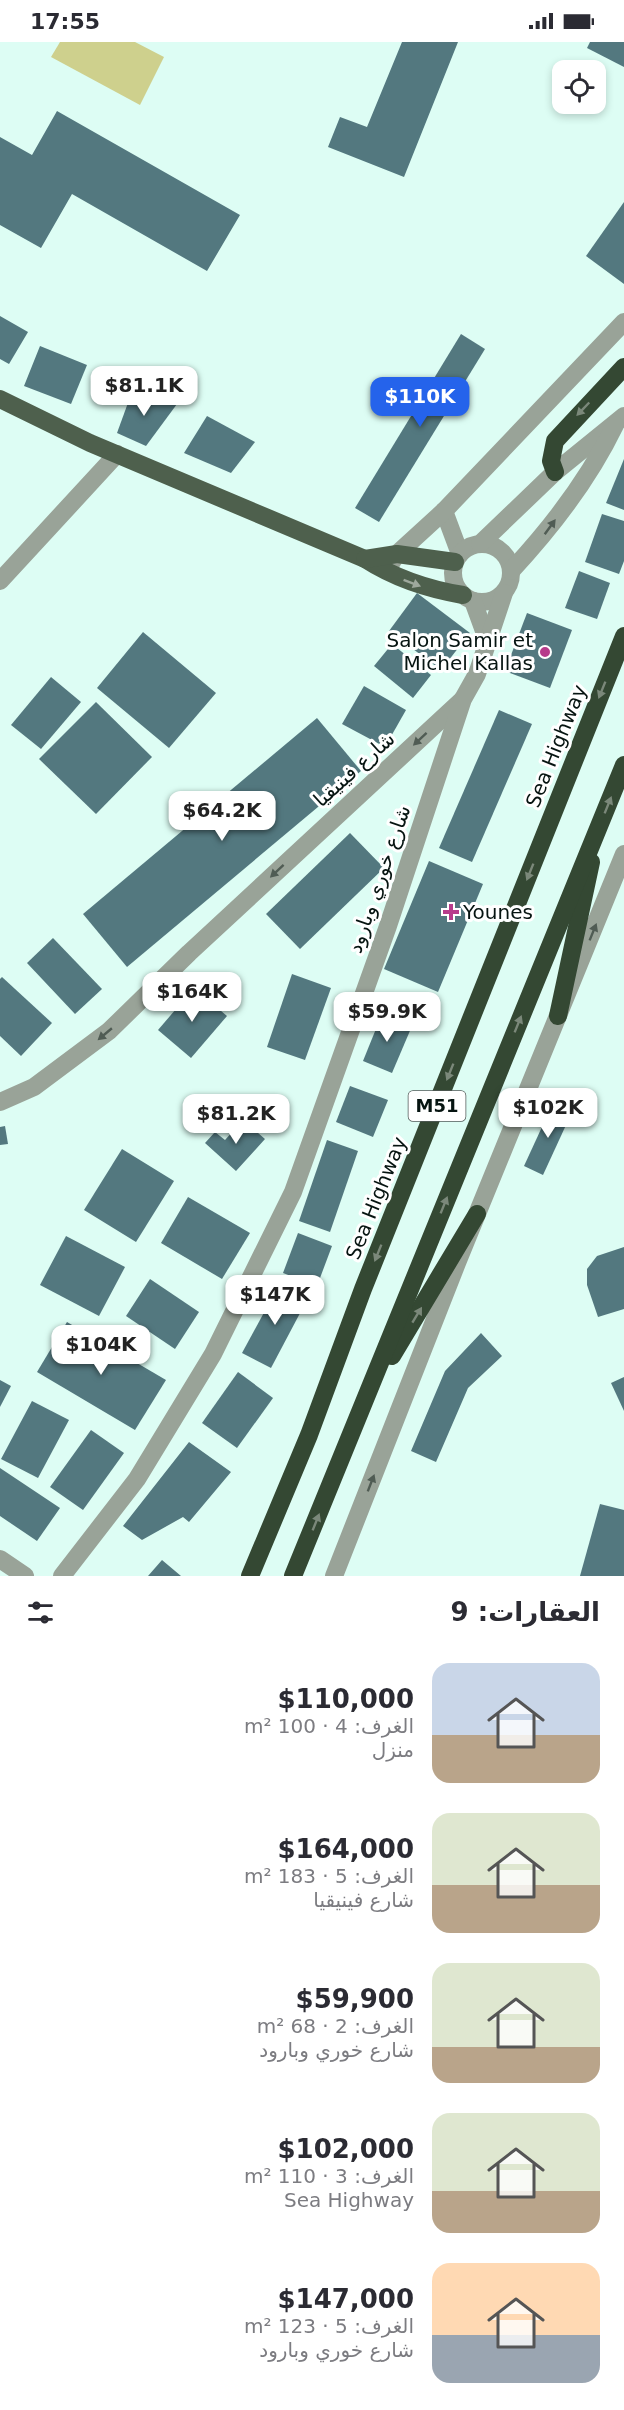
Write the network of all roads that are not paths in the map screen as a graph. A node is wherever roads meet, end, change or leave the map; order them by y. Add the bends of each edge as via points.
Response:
1 (624, 322) edge
2 (624, 367) edge
3 (0, 399) edge
4 (620, 419) edge
5 (117, 454) junction
6 (555, 472) junction
7 (444, 511) junction
8 (480, 544) junction
9 (397, 554) junction
10 (457, 558) junction
11 (365, 559) junction
12 (511, 571) junction
13 (385, 573) junction
14 (0, 581) edge
15 (504, 593) junction
16 (468, 598) junction
17 (624, 636) edge
18 (488, 642) junction
19 (463, 699) junction
20 (624, 765) edge
21 (595, 836) junction
22 (624, 854) edge
23 (558, 1016) junction
24 (0, 1102) edge
25 (477, 1214) junction
26 (365, 1401) junction
27 (0, 1559) edge
28 (25, 1576) edge
29 (62, 1576) edge
30 (250, 1576) edge
31 (294, 1576) edge
32 (334, 1576) edge

1 - 7 street
2 -> 6 highway via 555,441 551,461
3 - 5 main road
4 - 6 street
12 -> 4 street via 546,534 598,459
5 - 11 main road
5 - 14 street
6 - 8 street
7 - 9 street
7 - 10 street
8 - 10 street via 469,547
8 - 12 street via 501,551
9 - 10 main road
9 - 11 main road
9 - 13 street
10 - 16 street via 453,574 456,586
11 - 13 main road
12 - 15 street
13 -> 16 main road via 427,589
15 - 16 street via 484,602
15 - 18 street
16 - 18 street
17 -> 30 highway, Sea Highway / M51
18 - 19 street
19 -> 24 street, شارع فينيقيا via 108,1031 34,1087
19 - 29 street, شارع خوري وبارود via 388,926 293,1192 213,1354 137,1479
21 -> 20 highway, M51
21 - 23 highway via 589,883
26 -> 21 highway, M51
23 -> 22 street
23 - 25 street
26 -> 25 highway
32 -> 25 street
31 -> 26 highway, M51
27 - 28 street

